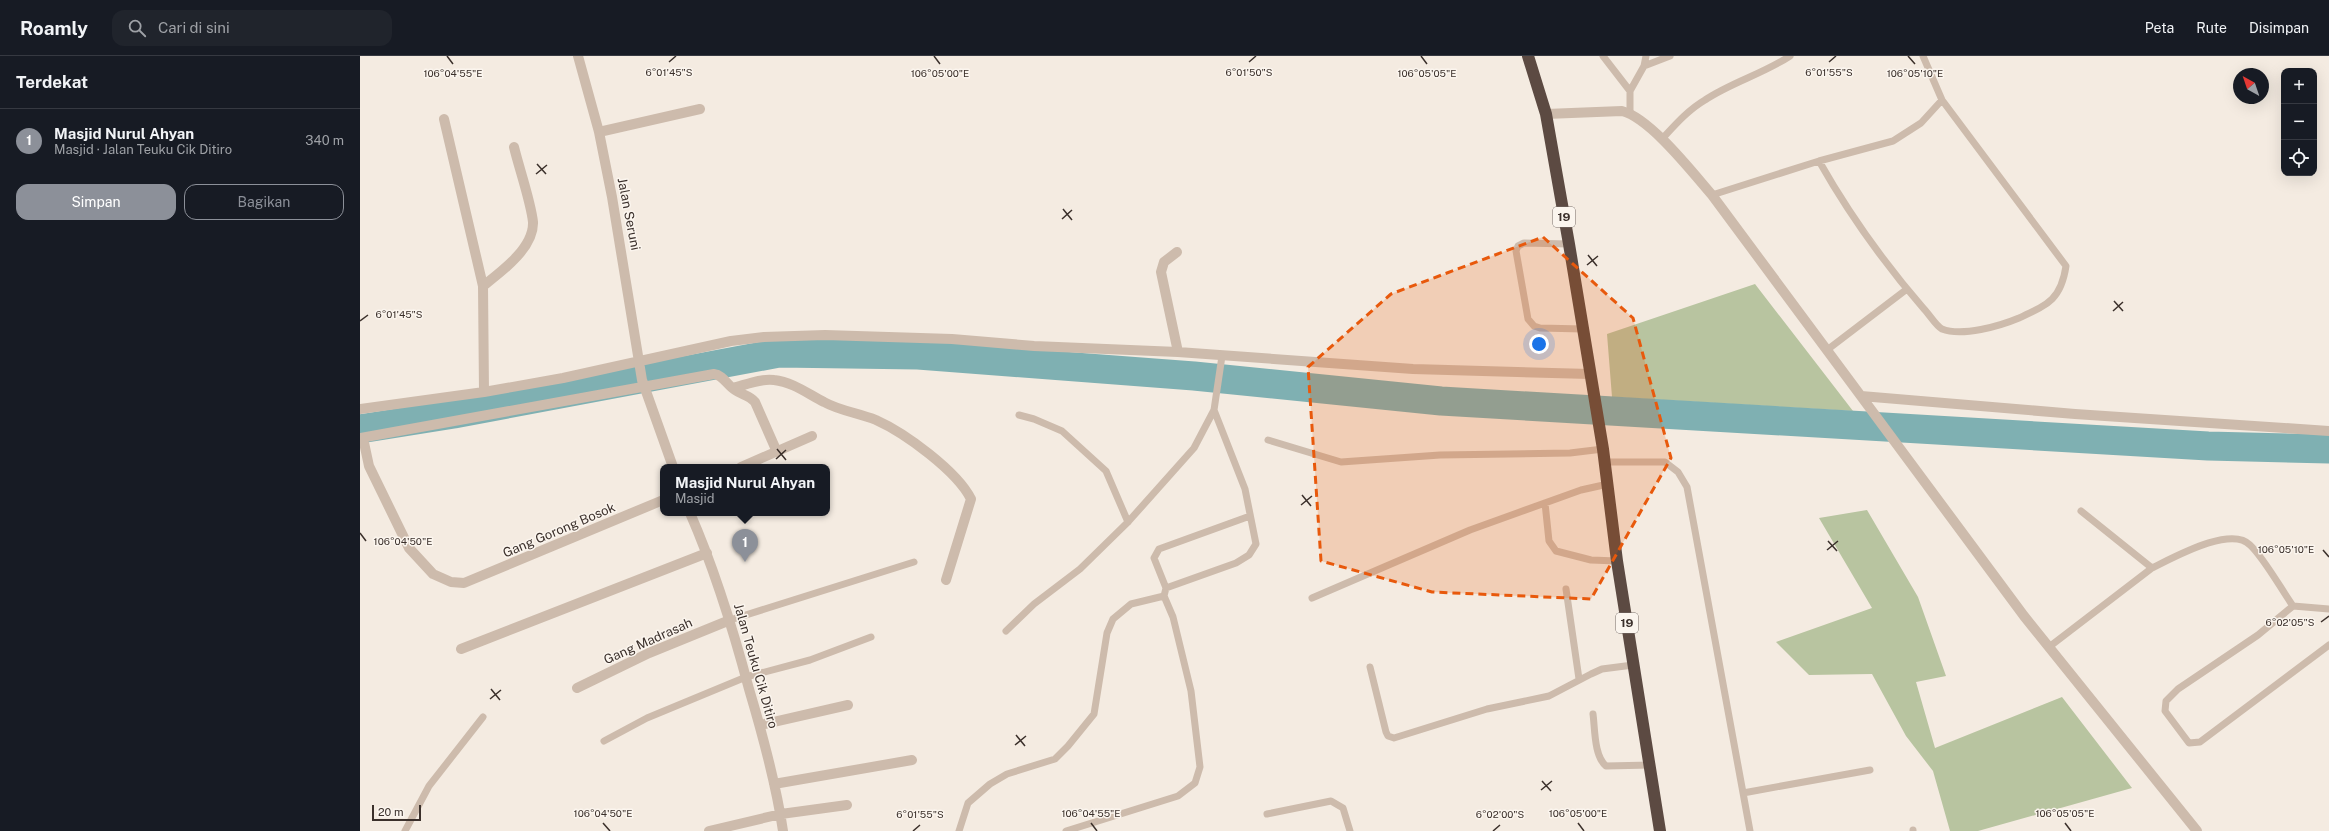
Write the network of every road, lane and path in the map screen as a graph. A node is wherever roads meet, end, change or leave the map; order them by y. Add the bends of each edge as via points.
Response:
1 (578, 56) edge
2 (1528, 56) edge
3 (1603, 56) edge
4 (1646, 56) edge
5 (1670, 56) edge
6 (1790, 56) edge
7 (1923, 56) edge
8 (1644, 66) junction
9 (1630, 90) junction
10 (1942, 100) junction
11 (700, 109) dead end
12 (1630, 113) junction
13 (1546, 114) junction
14 (444, 119) dead end
15 (599, 132) junction
16 (1662, 139) junction
17 (514, 147) dead end
18 (1819, 161) junction
19 (1712, 195) junction
20 (1569, 244) junction
21 (1177, 252) dead end
22 (483, 286) junction
23 (1907, 289) junction
24 (1583, 328) junction
25 (1827, 350) junction
26 (1178, 352) junction
27 (1222, 356) junction
28 (640, 363) junction
29 (1591, 377) junction
30 (643, 383) junction
31 (733, 388) junction
32 (484, 392) junction
33 (1863, 400) junction
34 (360, 409) edge
35 (1214, 410) junction
36 (1019, 415) dead end
37 (2329, 431) edge
38 (812, 436) dead end
39 (362, 438) edge
40 (1268, 440) dead end
41 (1603, 449) junction
42 (777, 452) junction
43 (1605, 462) junction
44 (671, 464) edge
45 (748, 464) edge
46 (364, 467) edge
47 (1608, 484) junction
48 (660, 501) edge
49 (1545, 503) junction
50 (2082, 511) dead end
51 (691, 516) edge
52 (1250, 516) junction
53 (1128, 522) junction
54 (707, 553) junction
55 (1617, 561) junction
56 (914, 562) dead end
57 (2152, 568) junction
58 (946, 580) dead end
59 (1166, 588) junction
60 (1566, 589) dead end
61 (1164, 596) junction
62 (1312, 598) dead end
63 (2293, 606) junction
64 (2329, 609) edge
65 (730, 620) junction
66 (1006, 631) dead end
67 (871, 637) dead end
68 (2329, 645) edge
69 (2049, 647) junction
70 (461, 649) dead end
71 (1633, 665) junction
72 (1370, 667) dead end
73 (746, 677) junction
74 (1579, 679) junction
75 (577, 688) dead end
76 (848, 705) dead end
77 (1593, 714) dead end
78 (483, 717) dead end
79 (760, 725) junction
80 (604, 742) dead end
81 (912, 760) dead end
82 (1651, 765) junction
83 (1870, 770) dead end
84 (774, 784) junction
85 (1743, 794) junction
86 (847, 804) dead end
87 (781, 814) junction
88 (1266, 814) dead end
89 (405, 831) edge
90 (709, 831) edge
91 (783, 831) edge
92 (959, 831) edge
93 (1066, 831) edge
94 (1350, 831) edge
95 (1660, 831) edge
96 (1750, 831) edge
97 (2197, 831) edge

1 - 15 street, Jalan Seruni
2 - 13 highway, 19
3 - 9 lane
4 - 8 lane
5 - 8 lane
6 - 16 lane via 1771,68 1705,99
7 - 10 lane
8 - 9 lane
9 - 12 lane
10 - 18 lane via 1921,123 1893,141
10 - 23 lane via 2066,266 2064,280 2058,294 2046,305 2002,325 1961,332 1942,329
11 - 15 street
12 - 13 street via 1622,111
12 - 16 street
13 - 20 highway, 19
14 - 22 street
15 - 28 street, Jalan Seruni via 623,252
16 - 19 street
17 - 22 street via 533,223 518,256
18 - 19 lane
18 - 23 lane via 1846,207
19 - 25 street
20 - 24 highway, 19
20 - 24 lane via 1524,243 1518,246 1516,251 1528,319 1534,326
21 - 26 street via 1164,262 1161,272
22 - 32 street
23 - 25 lane
24 - 29 highway, 19
25 - 33 street
26 - 27 street
26 - 28 street via 889,336 764,337 731,341
27 - 29 street
27 - 35 lane
28 - 30 street, Jalan Seruni
28 - 32 street
29 - 41 highway, 19
30 - 31 street via 714,374 719,375
30 - 39 street
30 - 44 street
31 - 42 street via 755,402
31 - 58 street via 774,379 797,387 825,403 876,420 910,439 949,470 965,486 971,499
32 - 34 street
33 - 37 street
33 - 69 street
35 - 52 lane via 1245,489
35 - 53 lane via 1194,448
36 - 53 lane via 1062,431 1106,471
38 - 42 street
39 - 46 street
40 - 41 lane via 1341,462 1440,455 1570,453
41 - 43 highway, 19
42 - 45 street
43 - 47 highway, 19
43 - 85 lane via 1665,462 1678,472 1687,487
46 - 48 street, Gang Gorong Bosok via 413,553 433,574 451,582 464,583
47 - 49 lane via 1581,490
47 - 55 highway, 19
49 - 55 lane via 1550,541 1556,550 1591,560
49 - 62 lane via 1470,530
50 - 57 lane
51 - 54 street, Jalan Teuku Cik Ditiro
52 - 59 lane via 1256,544 1249,555 1236,563
52 - 59 lane via 1159,549 1154,558
53 - 66 lane via 1080,569 1034,604
54 - 65 street, Jalan Teuku Cik Ditiro
54 - 70 street
55 - 71 highway, 19
56 - 65 lane
57 - 63 lane via 2202,545 2231,538 2249,544
57 - 69 lane
59 - 61 lane
60 - 74 lane
61 - 92 lane via 1131,604 1113,619 1107,633 1094,714 1068,746 1055,759 1007,774 990,784 968,803
61 - 93 lane via 1173,618 1191,691 1200,767 1198,778 1178,796
63 - 64 lane
63 - 68 lane via 2258,635 2178,689 2166,701 2165,711 2189,743 2200,742
65 - 73 street, Jalan Teuku Cik Ditiro
65 - 75 street, Gang Madrasah via 650,653
67 - 73 lane via 810,660
69 - 97 street
71 - 74 lane via 1602,669
71 - 82 highway, 19
72 - 74 lane via 1386,732 1394,738 1487,709 1549,696
73 - 79 street, Jalan Teuku Cik Ditiro
73 - 80 lane via 647,718
76 - 79 street
77 - 82 lane via 1599,754 1606,766
78 - 89 lane via 429,786
79 - 84 street, Jalan Teuku Cik Ditiro
81 - 84 street
82 - 95 highway, 19
83 - 85 lane
84 - 87 street, Jalan Teuku Cik Ditiro
85 - 96 lane
86 - 87 street
87 - 90 street
87 - 91 street, Jalan Teuku Cik Ditiro
88 - 94 lane via 1331,801 1343,808

